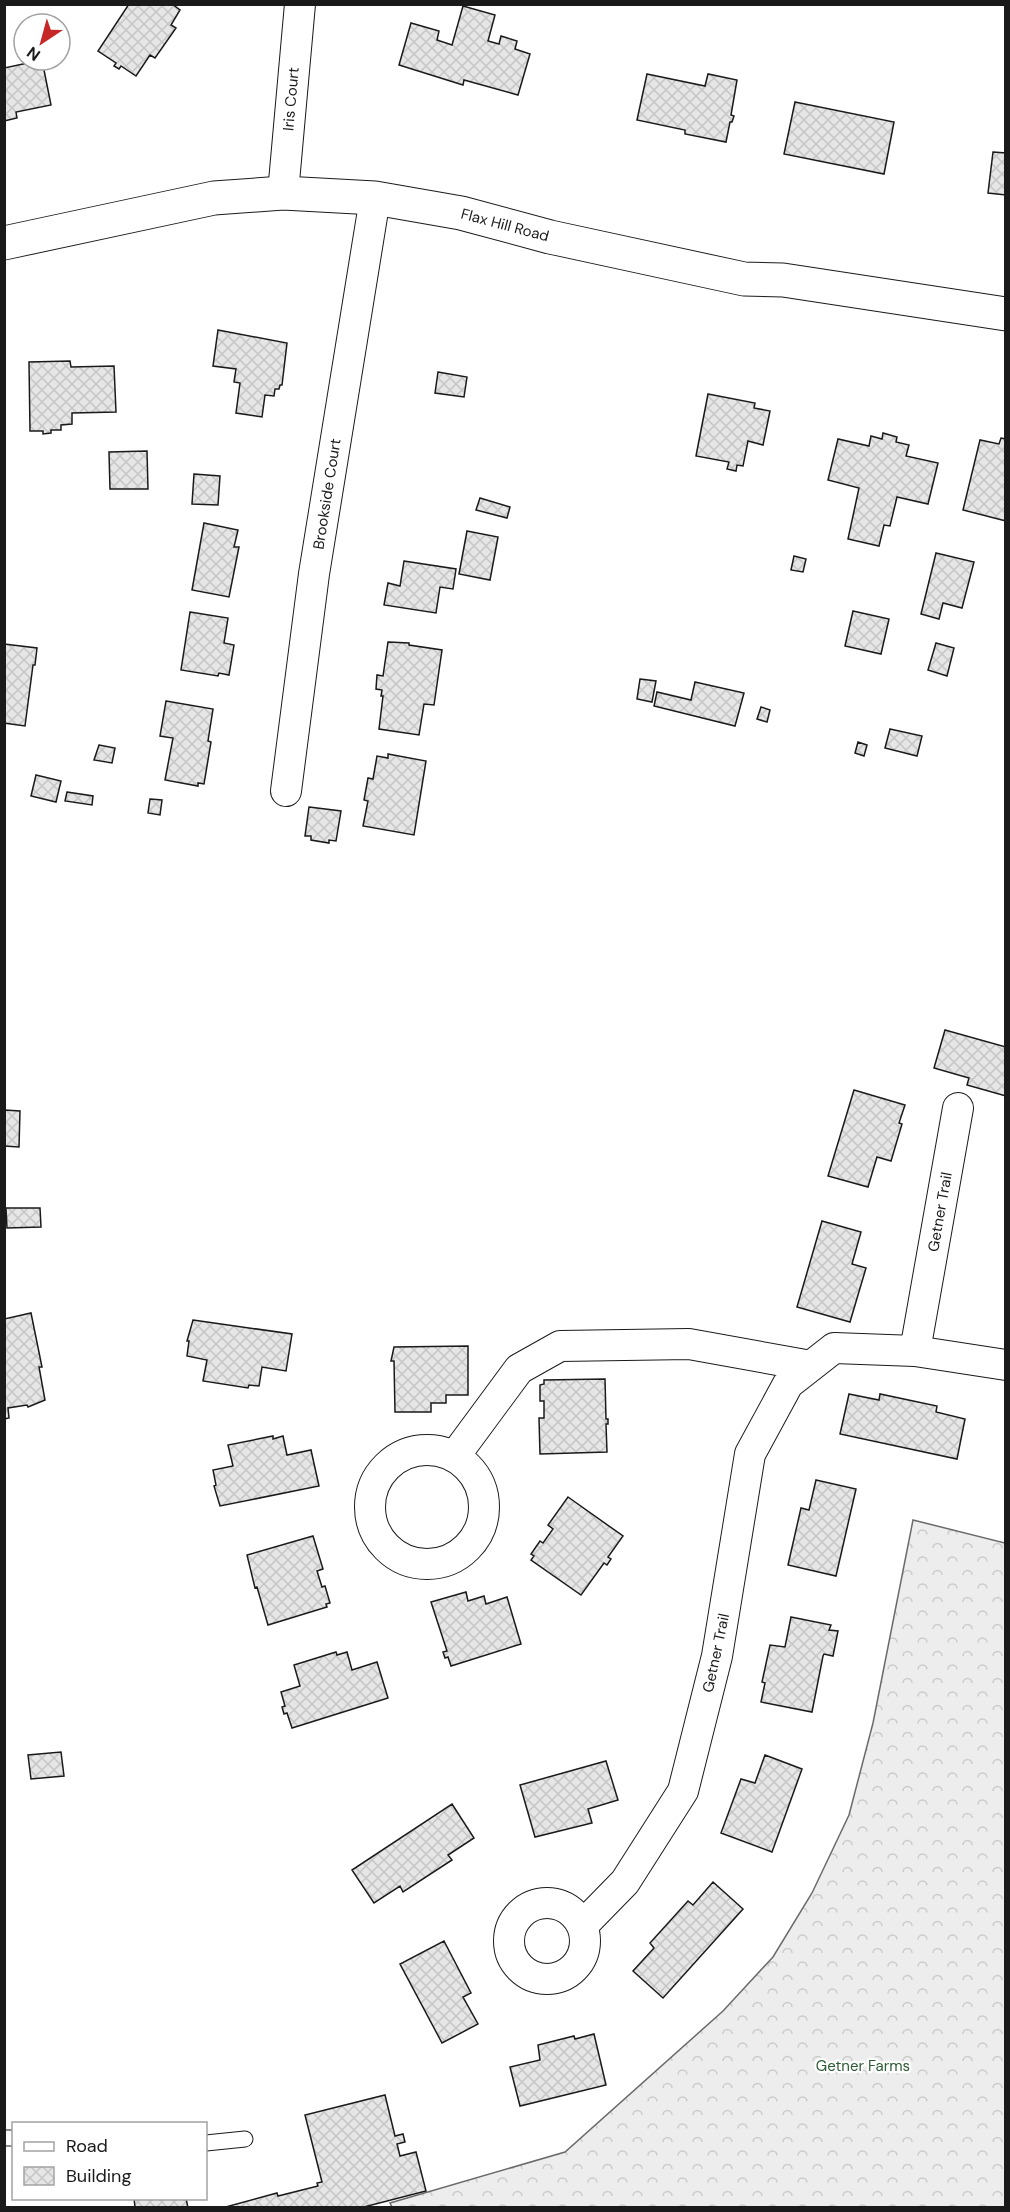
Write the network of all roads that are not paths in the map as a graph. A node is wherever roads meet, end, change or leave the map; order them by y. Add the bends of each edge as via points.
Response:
1 (300, 4) edge
2 (283, 193) junction
3 (375, 198) junction
4 (4, 243) edge
5 (1005, 314) edge
6 (286, 791) dead end
7 (958, 1108) dead end
8 (915, 1351) junction
9 (811, 1365) junction
10 (1005, 1365) edge
11 (454, 1457) dead end
12 (582, 1926) dead end
13 (245, 2139) dead end
14 (207, 2143) edge

1 - 2 street, Iris Court
2 - 3 main road, Flax Hill Road
2 - 4 main road, Flax Hill Road via 214,198
3 - 5 main road, Flax Hill Road via 461,213 550,237 744,279 783,280
3 - 6 street, Brookside Court via 314,574
7 - 8 street, Getner Trail
8 - 9 street, Getner Trail via 834,1348
8 - 10 street, Getner Trail
9 - 11 street via 689,1344 560,1346 519,1369
9 - 12 street, Getner Trail via 788,1384 750,1454 717,1656 683,1791 625,1882
13 - 14 lane

